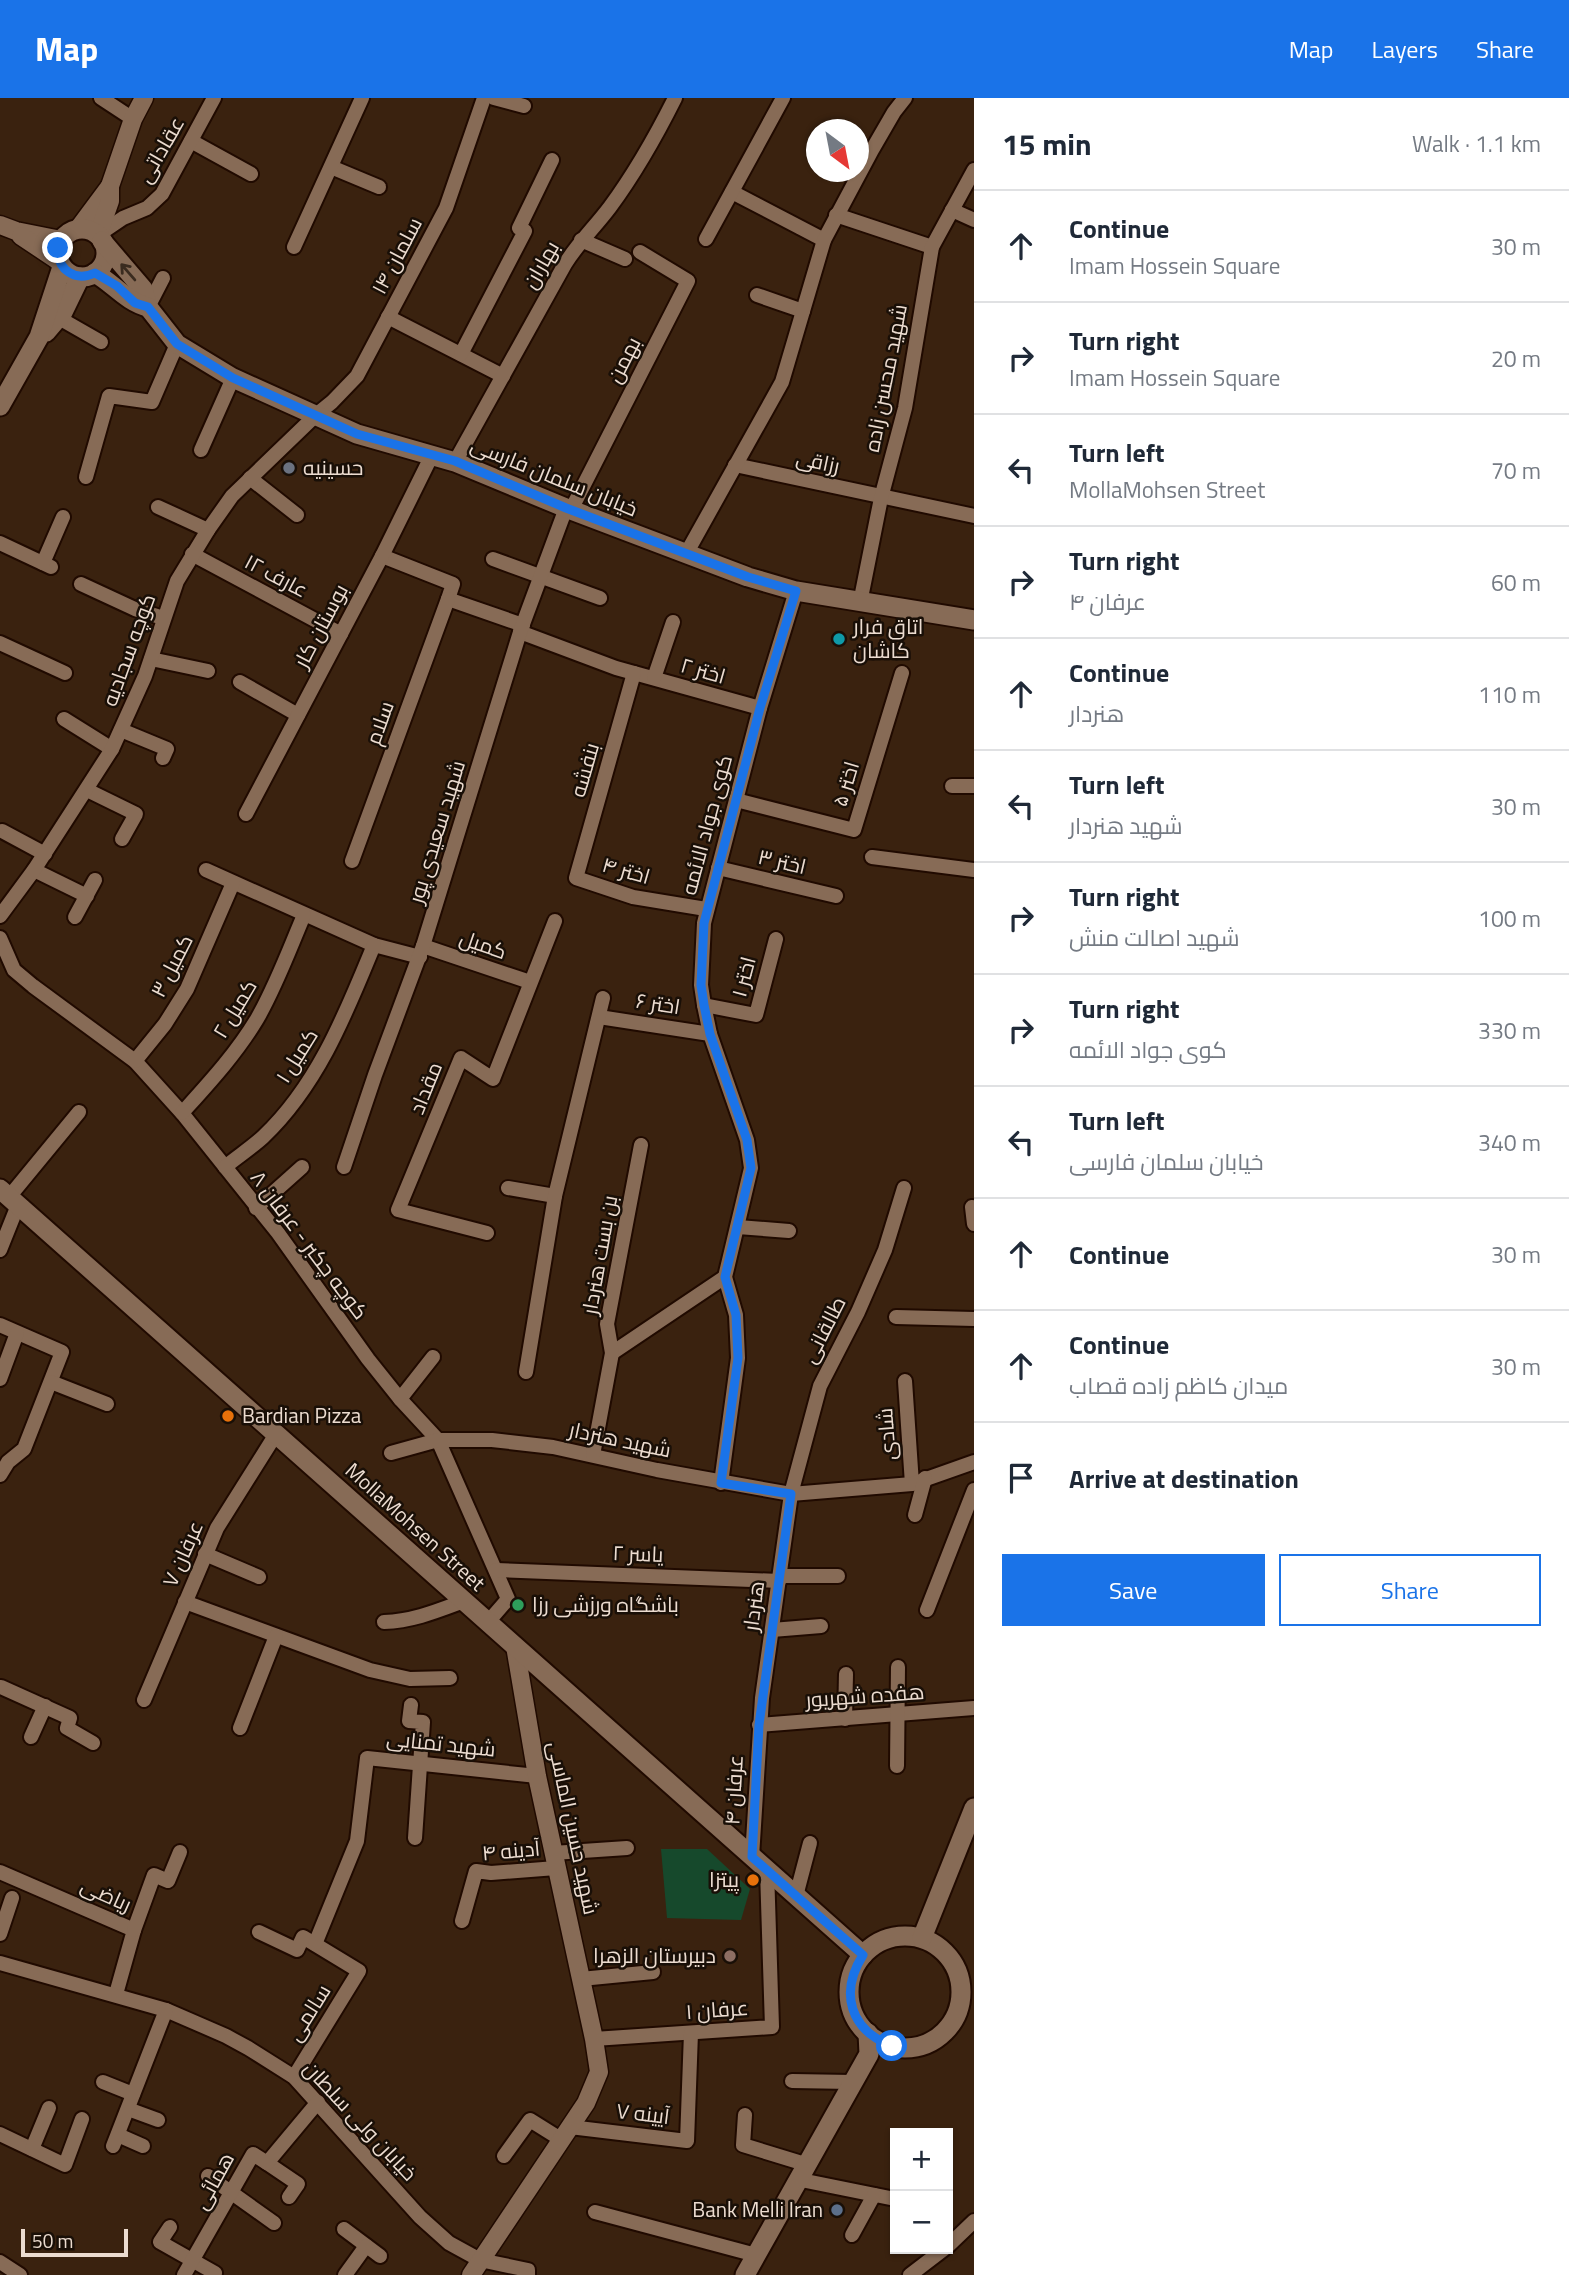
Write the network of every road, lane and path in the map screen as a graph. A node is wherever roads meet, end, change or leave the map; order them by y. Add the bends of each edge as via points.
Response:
1 (101, 98) edge
2 (144, 98) edge
3 (214, 98) edge
4 (362, 98) edge
5 (484, 98) edge
6 (494, 98) edge
7 (675, 98) edge
8 (783, 98) edge
9 (905, 98) edge
10 (524, 106) dead end
11 (133, 119) junction
12 (191, 141) junction
13 (552, 160) dead end
14 (331, 167) junction
15 (974, 170) edge
16 (251, 174) dead end
17 (379, 187) dead end
18 (732, 192) junction
19 (110, 194) junction
20 (951, 209) junction
21 (836, 215) junction
22 (124, 218) junction
23 (974, 220) edge
24 (8, 228) edge
25 (78, 229) junction
26 (100, 238) junction
27 (706, 239) dead end
28 (61, 240) junction
29 (581, 240) junction
30 (824, 240) junction
31 (294, 247) dead end
32 (932, 247) junction
33 (640, 251) dead end
34 (625, 259) dead end
35 (74, 270) junction
36 (163, 278) dead end
37 (757, 295) dead end
38 (148, 307) junction
39 (803, 312) junction
40 (388, 317) junction
41 (59, 318) junction
42 (39, 337) junction
43 (101, 342) dead end
44 (177, 344) junction
45 (461, 354) junction
46 (502, 376) junction
47 (233, 378) junction
48 (0, 405) edge
49 (316, 415) junction
50 (201, 450) dead end
51 (432, 456) junction
52 (455, 461) junction
53 (735, 466) junction
54 (86, 477) dead end
55 (250, 478) junction
56 (881, 498) junction
57 (158, 508) dead end
58 (568, 509) junction
59 (297, 515) dead end
60 (974, 516) edge
61 (63, 517) dead end
62 (208, 530) junction
63 (0, 543) edge
64 (192, 554) junction
65 (687, 554) junction
66 (382, 556) junction
67 (493, 559) dead end
68 (540, 577) junction
69 (81, 584) dead end
70 (796, 591) junction
71 (600, 598) dead end
72 (448, 599) junction
73 (860, 603) junction
74 (163, 618) junction
75 (974, 620) edge
76 (673, 622) dead end
77 (521, 628) junction
78 (341, 634) junction
79 (0, 643) edge
80 (151, 659) junction
81 (208, 671) dead end
82 (65, 673) dead end
83 (634, 673) junction
84 (902, 673) dead end
85 (653, 678) junction
86 (240, 682) dead end
87 (760, 708) junction
88 (298, 715) junction
89 (64, 719) dead end
90 (121, 730) junction
91 (112, 749) junction
92 (165, 754) dead end
93 (952, 786) dead end
94 (974, 786) edge
95 (87, 790) junction
96 (736, 800) junction
97 (246, 814) dead end
98 (2, 831) dead end
99 (122, 839) dead end
100 (45, 854) junction
101 (872, 857) dead end
102 (352, 861) dead end
103 (718, 868) junction
104 (34, 870) junction
105 (206, 870) dead end
106 (974, 870) edge
107 (576, 878) joint
108 (95, 880) dead end
109 (233, 883) junction
110 (87, 896) junction
111 (836, 896) dead end
112 (706, 909) junction
113 (304, 915) junction
114 (0, 916) edge
115 (75, 917) dead end
116 (555, 921) dead end
117 (0, 938) edge
118 (776, 939) dead end
119 (374, 945) junction
120 (421, 951) junction
121 (530, 982) junction
122 (603, 998) dead end
123 (704, 1005) junction
124 (599, 1017) junction
125 (710, 1034) junction
126 (135, 1061) junction
127 (79, 1112) dead end
128 (182, 1112) junction
129 (642, 1145) dead end
130 (225, 1167) junction
131 (302, 1167) dead end
132 (344, 1167) dead end
133 (508, 1188) dead end
134 (904, 1188) dead end
135 (555, 1196) junction
136 (9, 1197) edge
137 (972, 1207) dead end
138 (256, 1208) junction
139 (974, 1224) edge
140 (738, 1227) junction
141 (789, 1231) dead end
142 (487, 1233) dead end
143 (0, 1250) edge
144 (725, 1277) junction
145 (895, 1317) dead end
146 (974, 1319) edge
147 (0, 1325) edge
148 (17, 1333) junction
149 (612, 1353) junction
150 (433, 1357) dead end
151 (526, 1372) dead end
152 (0, 1379) edge
153 (905, 1381) dead end
154 (51, 1382) junction
155 (400, 1399) junction
156 (107, 1404) dead end
157 (276, 1434) junction
158 (439, 1440) junction
159 (391, 1453) dead end
160 (593, 1455) junction
161 (974, 1462) edge
162 (0, 1475) edge
163 (918, 1481) junction
164 (721, 1483) junction
165 (974, 1490) edge
166 (791, 1494) junction
167 (915, 1515) dead end
168 (205, 1554) junction
169 (496, 1570) junction
170 (838, 1576) dead end
171 (259, 1577) dead end
172 (779, 1578) junction
173 (464, 1601) junction
174 (185, 1602) junction
175 (927, 1610) dead end
176 (384, 1622) dead end
177 (488, 1622) junction
178 (821, 1626) dead end
179 (772, 1630) junction
180 (276, 1636) junction
181 (515, 1646) junction
182 (898, 1667) dead end
183 (846, 1674) dead end
184 (450, 1678) dead end
185 (0, 1687) edge
186 (144, 1700) dead end
187 (411, 1705) dead end
188 (45, 1706) junction
189 (974, 1708) edge
190 (896, 1716) junction
191 (845, 1719) junction
192 (759, 1725) junction
193 (240, 1728) dead end
194 (31, 1737) dead end
195 (93, 1743) dead end
196 (421, 1763) junction
197 (897, 1766) dead end
198 (537, 1776) junction
199 (974, 1808) edge
200 (415, 1838) dead end
201 (810, 1843) dead end
202 (627, 1848) dead end
203 (180, 1852) dead end
204 (752, 1857) junction
205 (555, 1860) junction
206 (767, 1870) junction
207 (0, 1872) edge
208 (796, 1896) junction
209 (12, 1898) dead end
210 (462, 1921) dead end
211 (134, 1930) junction
212 (259, 1932) dead end
213 (0, 1934) edge
214 (922, 1938) junction
215 (315, 1944) junction
216 (863, 1955) junction
217 (0, 1963) edge
218 (653, 1972) dead end
219 (581, 1979) junction
220 (967, 1986) edge
221 (116, 1994) junction
222 (166, 2010) junction
223 (965, 2013) edge
224 (691, 2033) junction
225 (869, 2033) junction
226 (594, 2039) junction
227 (892, 2046) junction
228 (294, 2077) junction
229 (792, 2081) dead end
230 (103, 2082) dead end
231 (852, 2082) junction
232 (133, 2094) junction
233 (318, 2102) junction
234 (49, 2108) dead end
235 (128, 2109) junction
236 (745, 2115) dead end
237 (82, 2119) dead end
238 (158, 2120) dead end
239 (566, 2133) junction
240 (0, 2134) edge
241 (143, 2146) dead end
242 (32, 2149) junction
243 (504, 2156) dead end
244 (267, 2163) junction
245 (806, 2173) junction
246 (208, 2176) dead end
247 (231, 2192) junction
248 (874, 2194) junction
249 (289, 2197) dead end
250 (890, 2198) edge
251 (595, 2212) dead end
252 (974, 2221) edge
253 (274, 2223) dead end
254 (170, 2227) dead end
255 (345, 2229) dead end
256 (852, 2235) dead end
257 (953, 2240) edge
258 (366, 2246) junction
259 (937, 2254) edge
260 (380, 2256) dead end
261 (193, 2260) junction
262 (0, 2262) edge
263 (755, 2265) edge
264 (475, 2268) edge
265 (215, 2273) edge
266 (20, 2275) edge
267 (184, 2275) edge
268 (345, 2275) edge
269 (528, 2275) edge
270 (745, 2275) edge
271 (910, 2275) edge

1 - 11 street
2 - 11 street
3 - 12 street, عقاداتی
4 - 14 street
5 - 40 street, سلمان ۱۴ via 446,208
6 - 10 street
7 - 29 street, بهاران via 612,205
8 - 18 street
9 - 21 street
11 - 19 street
12 - 16 street
12 - 22 street, عقاداتی via 162,194 147,208
13 - 45 street via 519,228 525,231
14 - 17 street
14 - 31 street
15 - 20 street, شهید محسن زاده
18 - 27 street
18 - 30 street
19 - 22 street
19 - 25 street
19 - 26 street
20 - 23 street
20 - 32 street, شهید محسن زاده
21 - 30 street
21 - 32 street
22 - 26 street, عقاداتی
24 - 28 street
24 - 35 street
25 - 26 main road
25 - 28 main road
26 - 35 main road via 104,262
38 -> 26 main road via 143,289
28 - 35 main road via 58,248
29 - 34 street
29 - 46 street, بهاران
30 - 39 street
32 - 56 street, شهید محسن زاده via 905,408
33 - 58 street, بهمن via 688,281
35 - 38 main road via 117,286 135,303
35 - 41 main road
35 - 42 main road
36 - 38 street
37 - 39 street
38 - 44 main road, خیابان سلمان فارسی
39 - 53 street via 782,382
40 - 45 street
40 - 49 street, سلمان ۱۴ via 357,376
41 - 42 main road
41 - 43 street
42 - 48 main road
44 - 47 main road, خیابان سلمان فارسی
44 - 54 street via 152,402 109,396
45 - 46 street
46 - 52 street, بهاران
47 - 49 main road, خیابان سلمان فارسی
47 - 50 street
49 - 51 main road, خیابان سلمان فارسی via 357,434
49 - 55 street, کوچه سجادیه
51 - 52 main road, خیابان سلمان فارسی
51 - 66 street, بوستان کار
52 - 58 main road, خیابان سلمان فارسی
53 - 56 street, رزاقی
53 - 65 street
55 - 59 street
55 - 62 street, کوچه سجادیه
56 - 60 street, رزاقی
56 - 73 street, شهید محسن زاده
57 - 62 street
58 - 65 main road, خیابان سلمان فارسی
58 - 68 street, شهید سعیدی پور
61 - 63 street via 47,565
62 - 64 street, کوچه سجادیه
64 - 74 street, کوچه سجادیه
64 - 78 street, عارف ۱۲
65 - 70 main road, خیابان سلمان فارسی
66 - 72 street via 453,584
66 - 78 street, بوستان کار
67 - 68 street
68 - 71 street
68 - 77 street, شهید سعیدی پور
69 - 74 street
70 - 73 main road, خیابان سلمان فارسی
70 - 87 street, کوی جواد الائمه
72 - 77 street, اختر ۲
72 - 102 street, سلام
73 - 75 main road, خیابان سلمان فارسی
74 - 80 street, کوچه سجادیه
76 - 85 street
77 - 83 street, اختر ۲
77 - 120 street, شهید سعیدی پور
78 - 88 street, بوستان کار
79 - 82 street
80 - 81 street
80 - 90 street, کوچه سجادیه
83 - 85 street, اختر ۲
83 - 107 street, بنفشه
84 - 96 street, اختر ۵ via 854,830
85 - 87 street, اختر ۲
86 - 88 street
87 - 96 street, کوی جواد الائمه
88 - 97 street, بوستان کار
89 - 91 street
90 - 91 street, کوچه سجادیه
90 - 92 street
91 - 95 street, کوچه سجادیه
93 - 94 street
95 - 99 street via 136,814
95 - 100 street, کوچه سجادیه
96 - 103 street, کوی جواد الائمه
98 - 100 street
100 - 104 street, کوچه سجادیه
101 - 106 street
103 - 111 street, اختر ۳
103 - 112 street, کوی جواد الائمه
104 - 110 street
104 - 114 street, کوچه سجادیه
105 - 109 street, کمیل
107 - 112 street, اختر ۴ via 633,897
108 - 110 street
109 - 113 street, کمیل
109 - 126 street, کمیل ۳ via 187,989
110 - 115 street
112 - 123 street, کوی جواد الائمه via 701,957
113 - 119 street, کمیل
113 - 128 street, کمیل ۲ via 256,1020
116 - 121 street, مقداد
117 - 126 street, کوچه چکبر - عرفان ۸ via 14,970
118 - 123 street, اختر ۱ via 756,1016
119 - 120 street, کمیل
119 - 130 street, کمیل ۱ via 329,1048 300,1094 262,1138
120 - 121 street, کمیل
120 - 132 street, شهید سعیدی پور
121 - 142 street, مقداد via 493,1079 461,1058 398,1210
122 - 124 street
123 - 125 street, کوی جواد الائمه
124 - 125 street, اختر ۶
124 - 135 street
125 - 140 street, کوی جواد الائمه via 750,1159
126 - 128 street, کوچه چکبر - عرفان ۸
127 - 136 street
128 - 130 street, کوچه چکبر - عرفان ۸
129 - 149 street, بن بست هنردار via 607,1324
130 - 138 street, کوچه چکبر - عرفان ۸
131 - 138 street
133 - 135 street
134 - 166 street, طالقانی via 885,1250 820,1386
135 - 151 street
136 - 143 street
136 - 157 main road, MollaMohsen Street
137 - 139 street
138 - 155 street, کوچه چکبر - عرفان ۸
140 - 141 street
140 - 144 street, کوی جواد الائمه
144 - 149 street
144 - 164 street via 736,1315 738,1358
145 - 146 street
147 - 148 street
148 - 152 street
148 - 154 street via 62,1352
149 - 160 street, بن بست هنردار
150 - 155 street
153 - 163 street, شادی
154 - 156 street
154 - 162 street via 24,1449
155 - 158 street, کوچه چکبر - عرفان ۸
157 - 168 street, عرفان ۷ via 230,1504
157 - 173 main road, MollaMohsen Street
158 - 159 street, شهید هنردار
158 - 160 street, شهید هنردار via 492,1440
158 - 169 street, کوچه چکبر - عرفان ۸
160 - 164 street, شهید هنردار
161 - 163 street, شهید هنردار
163 - 166 street, شهید هنردار
163 - 167 street, شادی
164 - 166 street, شهید هنردار
165 - 175 street
166 - 172 street, هنردار
168 - 171 street
168 - 174 street, عرفان ۷
169 - 172 street, یاسر ۲
169 - 177 street, کوچه چکبر - عرفان ۸ via 508,1599
170 - 172 street, یاسر ۲
172 - 179 street, هنردار
173 - 176 street via 428,1615
173 - 177 main road, MollaMohsen Street
174 - 180 street
174 - 186 street, عرفان ۷
177 - 181 main road, MollaMohsen Street
178 - 179 street
179 - 192 street, هنردار
180 - 184 street via 389,1675
180 - 193 street
181 - 198 street, شهید حسین الماسی
181 - 204 main road, MollaMohsen Street
182 - 190 street
183 - 191 street
185 - 188 street
187 - 196 street via 409,1721 423,1722
188 - 194 street
188 - 195 street via 70,1718 67,1728
189 - 190 street, هفده شهریور
190 - 191 street, هفده شهریور
190 - 197 street
191 - 192 street, هفده شهریور
192 - 204 street, عرفان ۴
196 - 198 street, شهید تمنایی
196 - 200 street
196 - 215 street, شهید تمنایی via 367,1758 357,1841
198 - 205 street, شهید حسین الماسی
199 - 214 main road
201 - 208 street
202 - 205 street
203 - 211 street via 167,1881 154,1875
204 - 206 main road, MollaMohsen Street
205 - 210 street, آدینه ۴ via 491,1873 476,1871
205 - 219 street, شهید حسین الماسی
206 - 208 main road, MollaMohsen Street
206 - 224 street, عرفان ۱ via 772,2026
207 - 211 street, ریاضی
208 - 216 main road, MollaMohsen Street
209 - 213 street
211 - 221 street, ریاضی
212 - 215 street via 297,1950 303,1937
214 - 216 main road via 884,1940
214 - 220 main road via 947,1954
215 - 228 street, سالمی via 359,1971
216 - 225 main road via 852,1977 850,2001 855,2017
217 - 221 street, خیابان ولی سلطان
218 - 219 street
219 - 226 street, شهید حسین الماسی
220 - 223 main road via 960,2003
221 - 222 street, خیابان ولی سلطان
222 - 228 street, خیابان ولی سلطان via 226,2036
222 - 232 street
223 - 227 main road via 925,2044
224 - 226 street, عرفان ۱
224 - 239 street, آیینه ۷ via 687,2141
225 - 227 main road
225 - 231 main road via 869,2054
226 - 239 street, شهید حسین الماسی via 597,2079
227 - 245 main road via 877,2058
228 - 233 street, خیابان ولی سلطان
229 - 231 street
230 - 232 street
231 - 245 main road
232 - 235 street
233 - 244 street, همائی
233 - 264 street, خیابان ولی سلطان via 434,2230
234 - 242 street
235 - 238 street
235 - 241 street via 115,2140
236 - 245 street via 743,2145
237 - 242 street via 65,2165
239 - 243 street via 530,2120
239 - 264 street, شهید حسین الماسی
240 - 242 street
244 - 247 street, همائی via 253,2154
244 - 249 street via 298,2184
245 - 248 street
245 - 263 main road
246 - 247 street
247 - 253 street
247 - 261 street, همائی
248 - 250 street
248 - 256 street
251 - 263 street
252 - 257 street
254 - 261 street via 160,2242
255 - 258 street
258 - 260 street
258 - 268 street
259 - 271 street
261 - 265 street
261 - 267 street, همائی
262 - 266 street
263 - 270 main road
264 - 269 street, خیابان ولی سلطان via 528,2270

